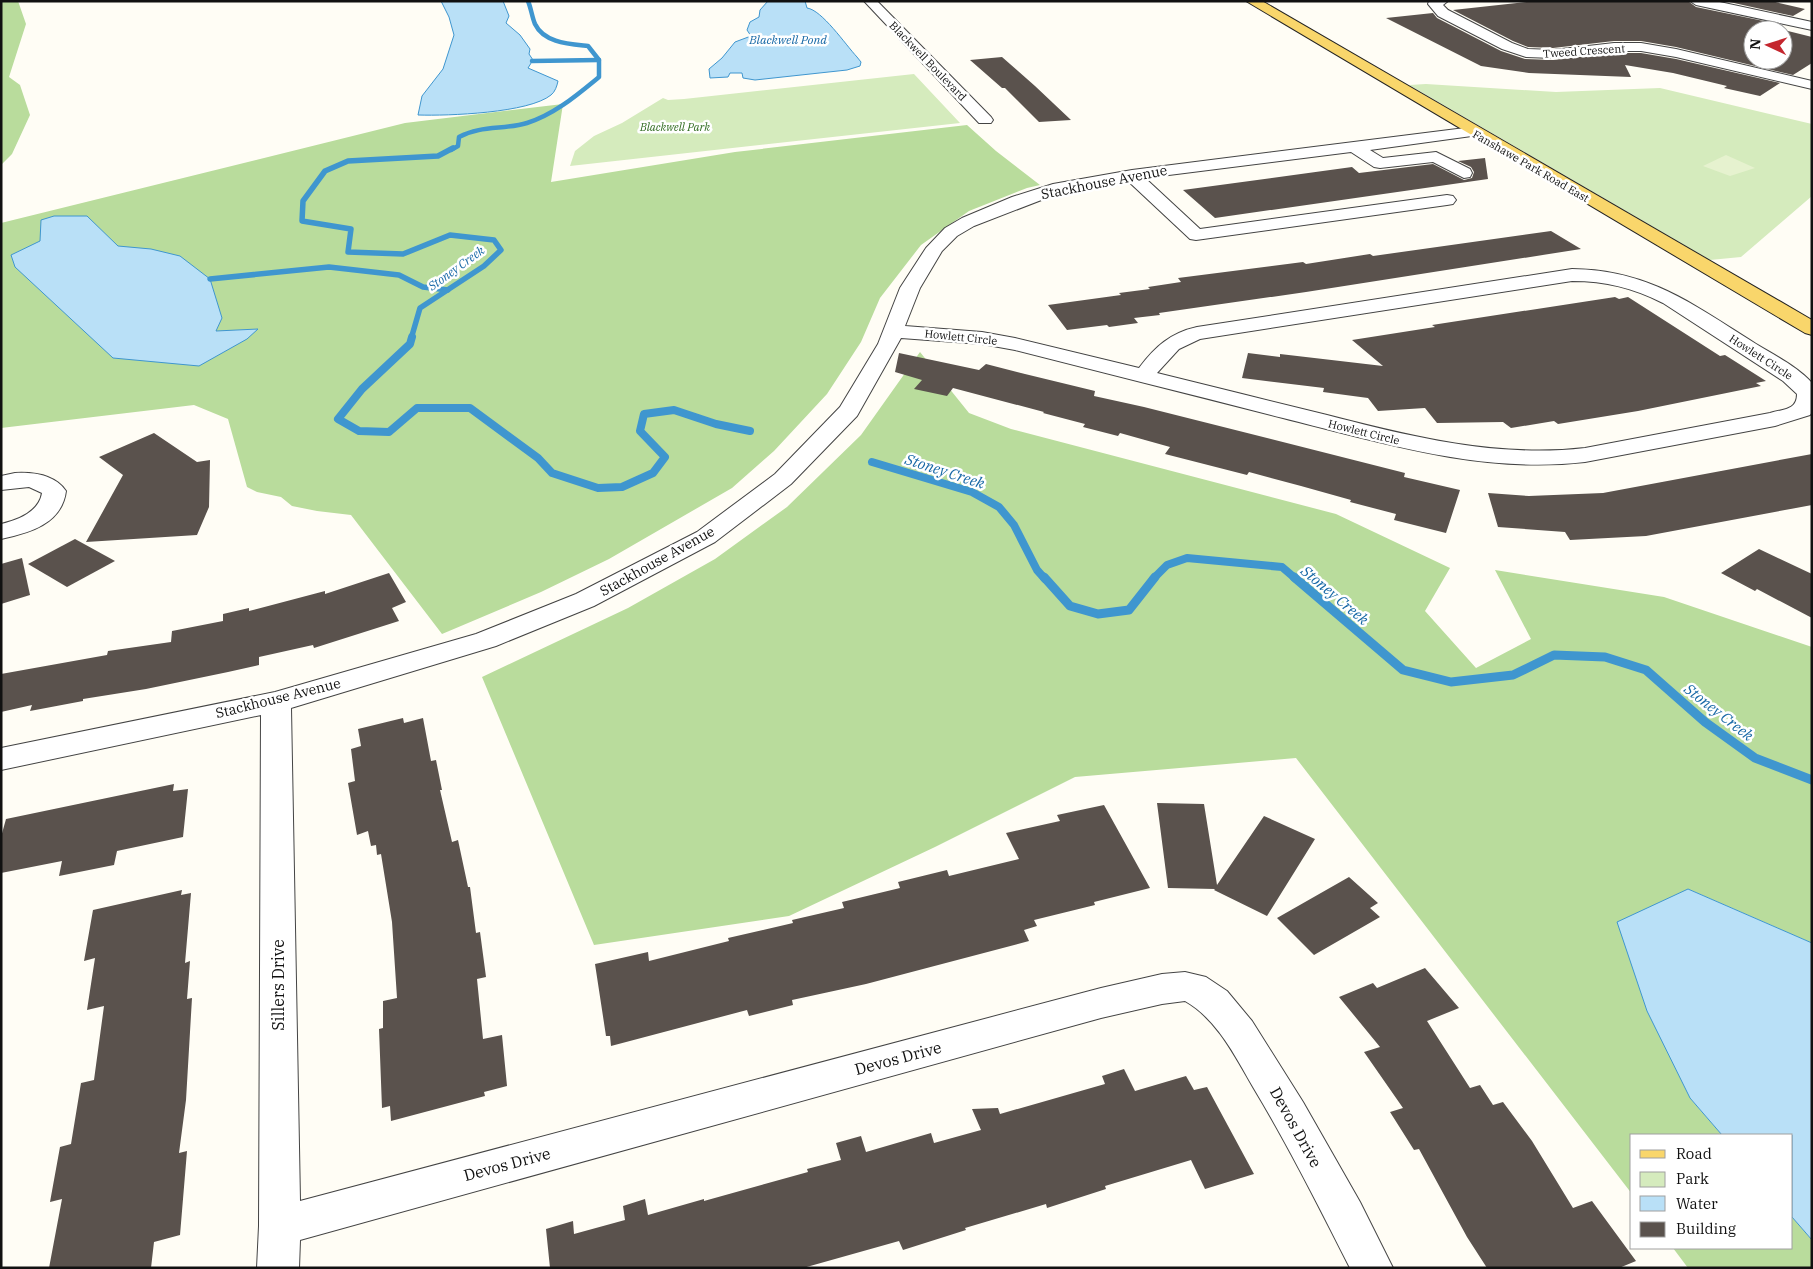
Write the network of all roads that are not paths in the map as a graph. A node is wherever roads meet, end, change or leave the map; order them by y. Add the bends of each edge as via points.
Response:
1 (870, 1) edge
2 (1252, 1) edge
3 (1442, 1) edge
4 (1696, 1) edge
5 (1812, 26) edge
6 (1812, 85) edge
7 (985, 120) dead end
8 (1473, 132) junction
9 (1352, 146) junction
10 (1464, 173) dead end
11 (1132, 175) junction
12 (1447, 200) dead end
13 (1812, 329) edge
14 (894, 331) junction
15 (1144, 376) junction
16 (1, 483) edge
17 (1, 532) edge
18 (276, 702) junction
19 (1, 759) edge
20 (280, 1226) junction
21 (278, 1268) edge
22 (1372, 1268) edge

1 - 7 street, Blackwell Boulevard
2 - 8 main road, Fanshawe Park Road East
3 - 6 street, Tweed Crescent via 1434,4 1443,13 1507,46 1526,52 1553,54 1641,47
4 - 5 street
8 - 9 street, Stackhouse Avenue
8 - 13 main road, Fanshawe Park Road East
9 - 10 street via 1380,162 1436,157
9 - 11 street, Stackhouse Avenue
11 - 12 street via 1196,235
11 - 14 street, Stackhouse Avenue via 1053,189 1018,200 951,232 935,248 910,288
14 - 15 street, Howlett Circle via 982,338
14 - 18 street, Stackhouse Avenue via 849,411 783,479 706,537 585,600 486,640
15 - 15 street, Howlett Circle via 1169,345 1197,333 1587,274 1619,278 1663,294 1800,383 1808,393 1808,402 1802,410 1775,419 1585,455 1524,460 1413,444
16 - 17 street via 38,481 54,491 49,508 38,518
18 - 19 street, Stackhouse Avenue
18 - 20 street, Sillers Drive
20 - 21 street, Sillers Drive
20 - 22 street, Devos Drive via 1091,1006 1179,986 1193,988 1214,1003 1240,1033 1287,1108

